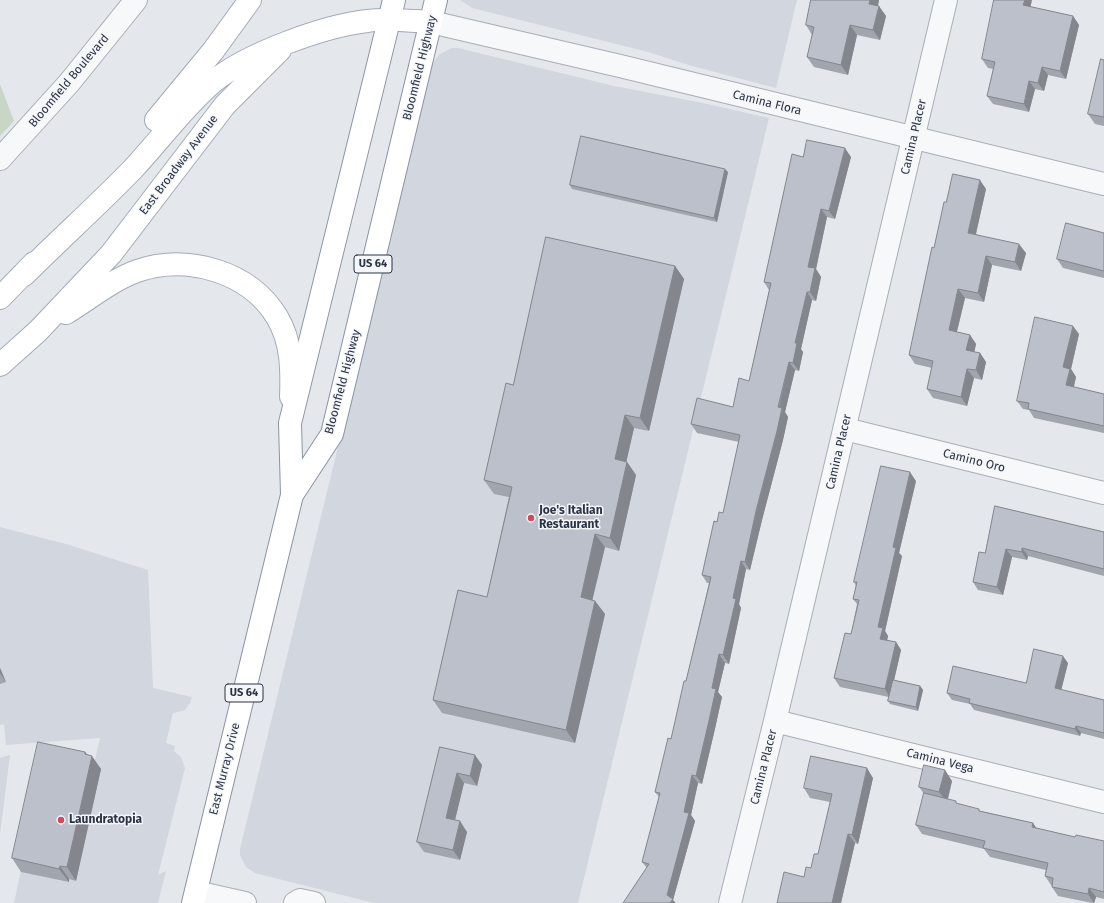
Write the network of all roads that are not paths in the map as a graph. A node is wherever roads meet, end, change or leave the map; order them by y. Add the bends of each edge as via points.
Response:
1 (136, 0) edge
2 (250, 0) edge
3 (436, 0) edge
4 (946, 0) edge
5 (392, 10) edge
6 (430, 22) junction
7 (286, 44) junction
8 (913, 139) junction
9 (0, 159) edge
10 (1104, 184) edge
11 (24, 275) junction
12 (0, 298) edge
13 (38, 331) junction
14 (0, 365) edge
15 (290, 423) junction
16 (845, 429) junction
17 (1104, 493) edge
18 (292, 495) junction
19 (775, 721) junction
20 (1104, 802) edge
21 (194, 897) edge
22 (245, 903) edge
23 (295, 903) edge
24 (314, 903) edge
25 (730, 903) edge

1 - 9 street, Bloomfield Boulevard via 65,88
2 - 11 main road via 180,92
3 - 6 main road, Bloomfield Highway / US 64
4 - 8 street, Camina Placer
5 - 6 main road, East Broadway Avenue
5 - 7 main road, East Broadway Avenue via 366,21 325,30
5 - 15 main road, US 64
6 - 8 street, Camina Flora
6 - 18 main road, Bloomfield Highway / US 64 via 332,434
7 - 11 main road via 250,58 213,82 179,115 133,169
7 - 13 main road, East Broadway Avenue via 225,105 112,254
8 - 10 street, Camina Flora
8 - 16 street, Camina Placer
11 - 12 main road
13 - 14 main road, East Broadway Avenue
13 - 15 main road via 112,284 137,272 158,266 182,265 216,270 248,287 277,318 287,341 292,365
15 - 18 main road, US 64
16 - 17 street, Camino Oro
16 - 19 street, Camina Placer
18 - 21 main road, East Murray Drive / US 64
19 - 20 street, Camina Vega
19 - 25 street, Camina Placer
21 - 22 street
23 - 24 street via 300,900

